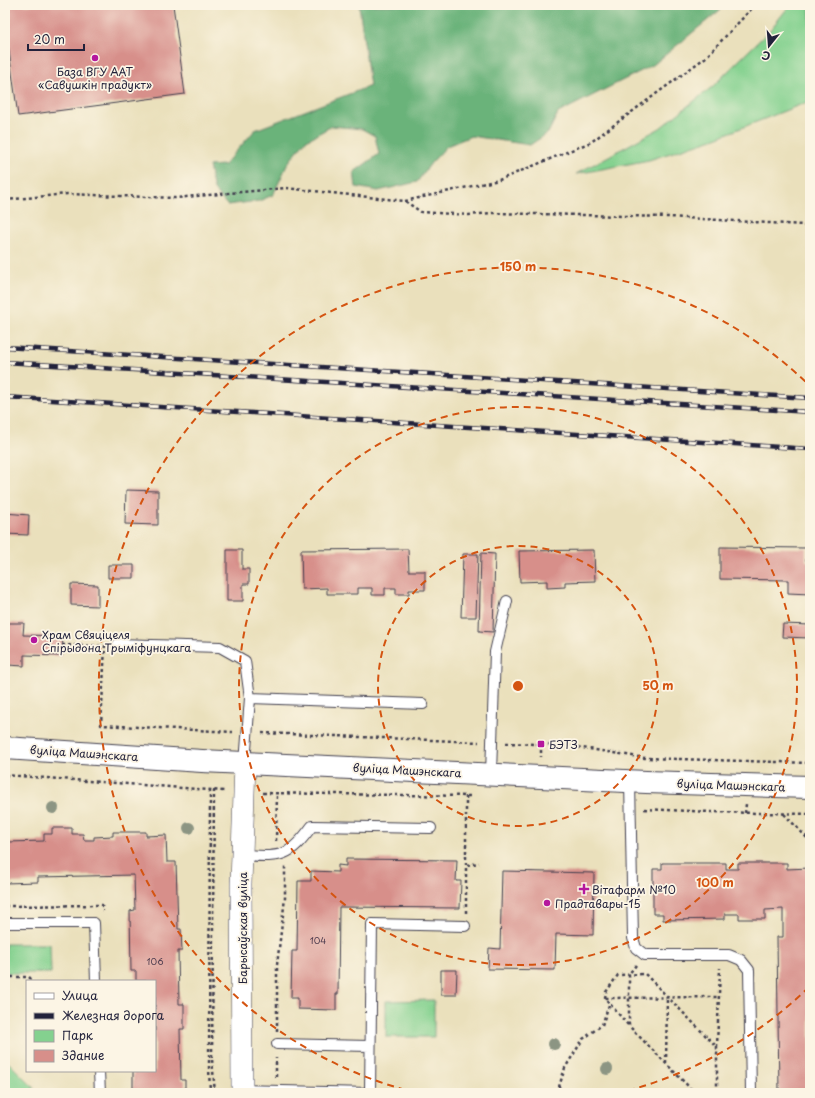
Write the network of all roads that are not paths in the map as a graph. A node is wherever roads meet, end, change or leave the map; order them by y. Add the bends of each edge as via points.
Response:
1 (508, 601) dead end
2 (118, 644) dead end
3 (250, 698) junction
4 (423, 704) dead end
5 (5, 748) edge
6 (245, 762) junction
7 (492, 774) junction
8 (630, 781) junction
9 (810, 787) edge
10 (431, 828) dead end
11 (242, 855) junction
12 (5, 923) edge
13 (465, 926) road end
14 (96, 980) edge
15 (277, 1044) road end
16 (370, 1046) junction
17 (99, 1072) edge
18 (242, 1091) edge
19 (100, 1093) edge
20 (370, 1093) edge
21 (751, 1093) edge

1 - 7 lane via 495,652
2 - 3 lane via 220,647 245,661
3 - 4 lane
3 - 6 lane
5 - 6 main road, вуліца Машэнскага
6 - 7 main road, вуліца Машэнскага
6 - 11 street, Барысаўская вуліца
7 - 8 main road, вуліца Машэнскага
8 - 9 main road, вуліца Машэнскага
8 - 21 lane via 633,938 636,948 645,955 729,955 741,960 749,970
10 - 11 lane via 312,826 301,842 283,855
11 - 18 street, Барысаўская вуліца
12 - 14 lane via 94,924
13 - 16 lane via 372,924
15 - 16 lane
16 - 20 lane
17 - 19 lane
18 - 20 lane

